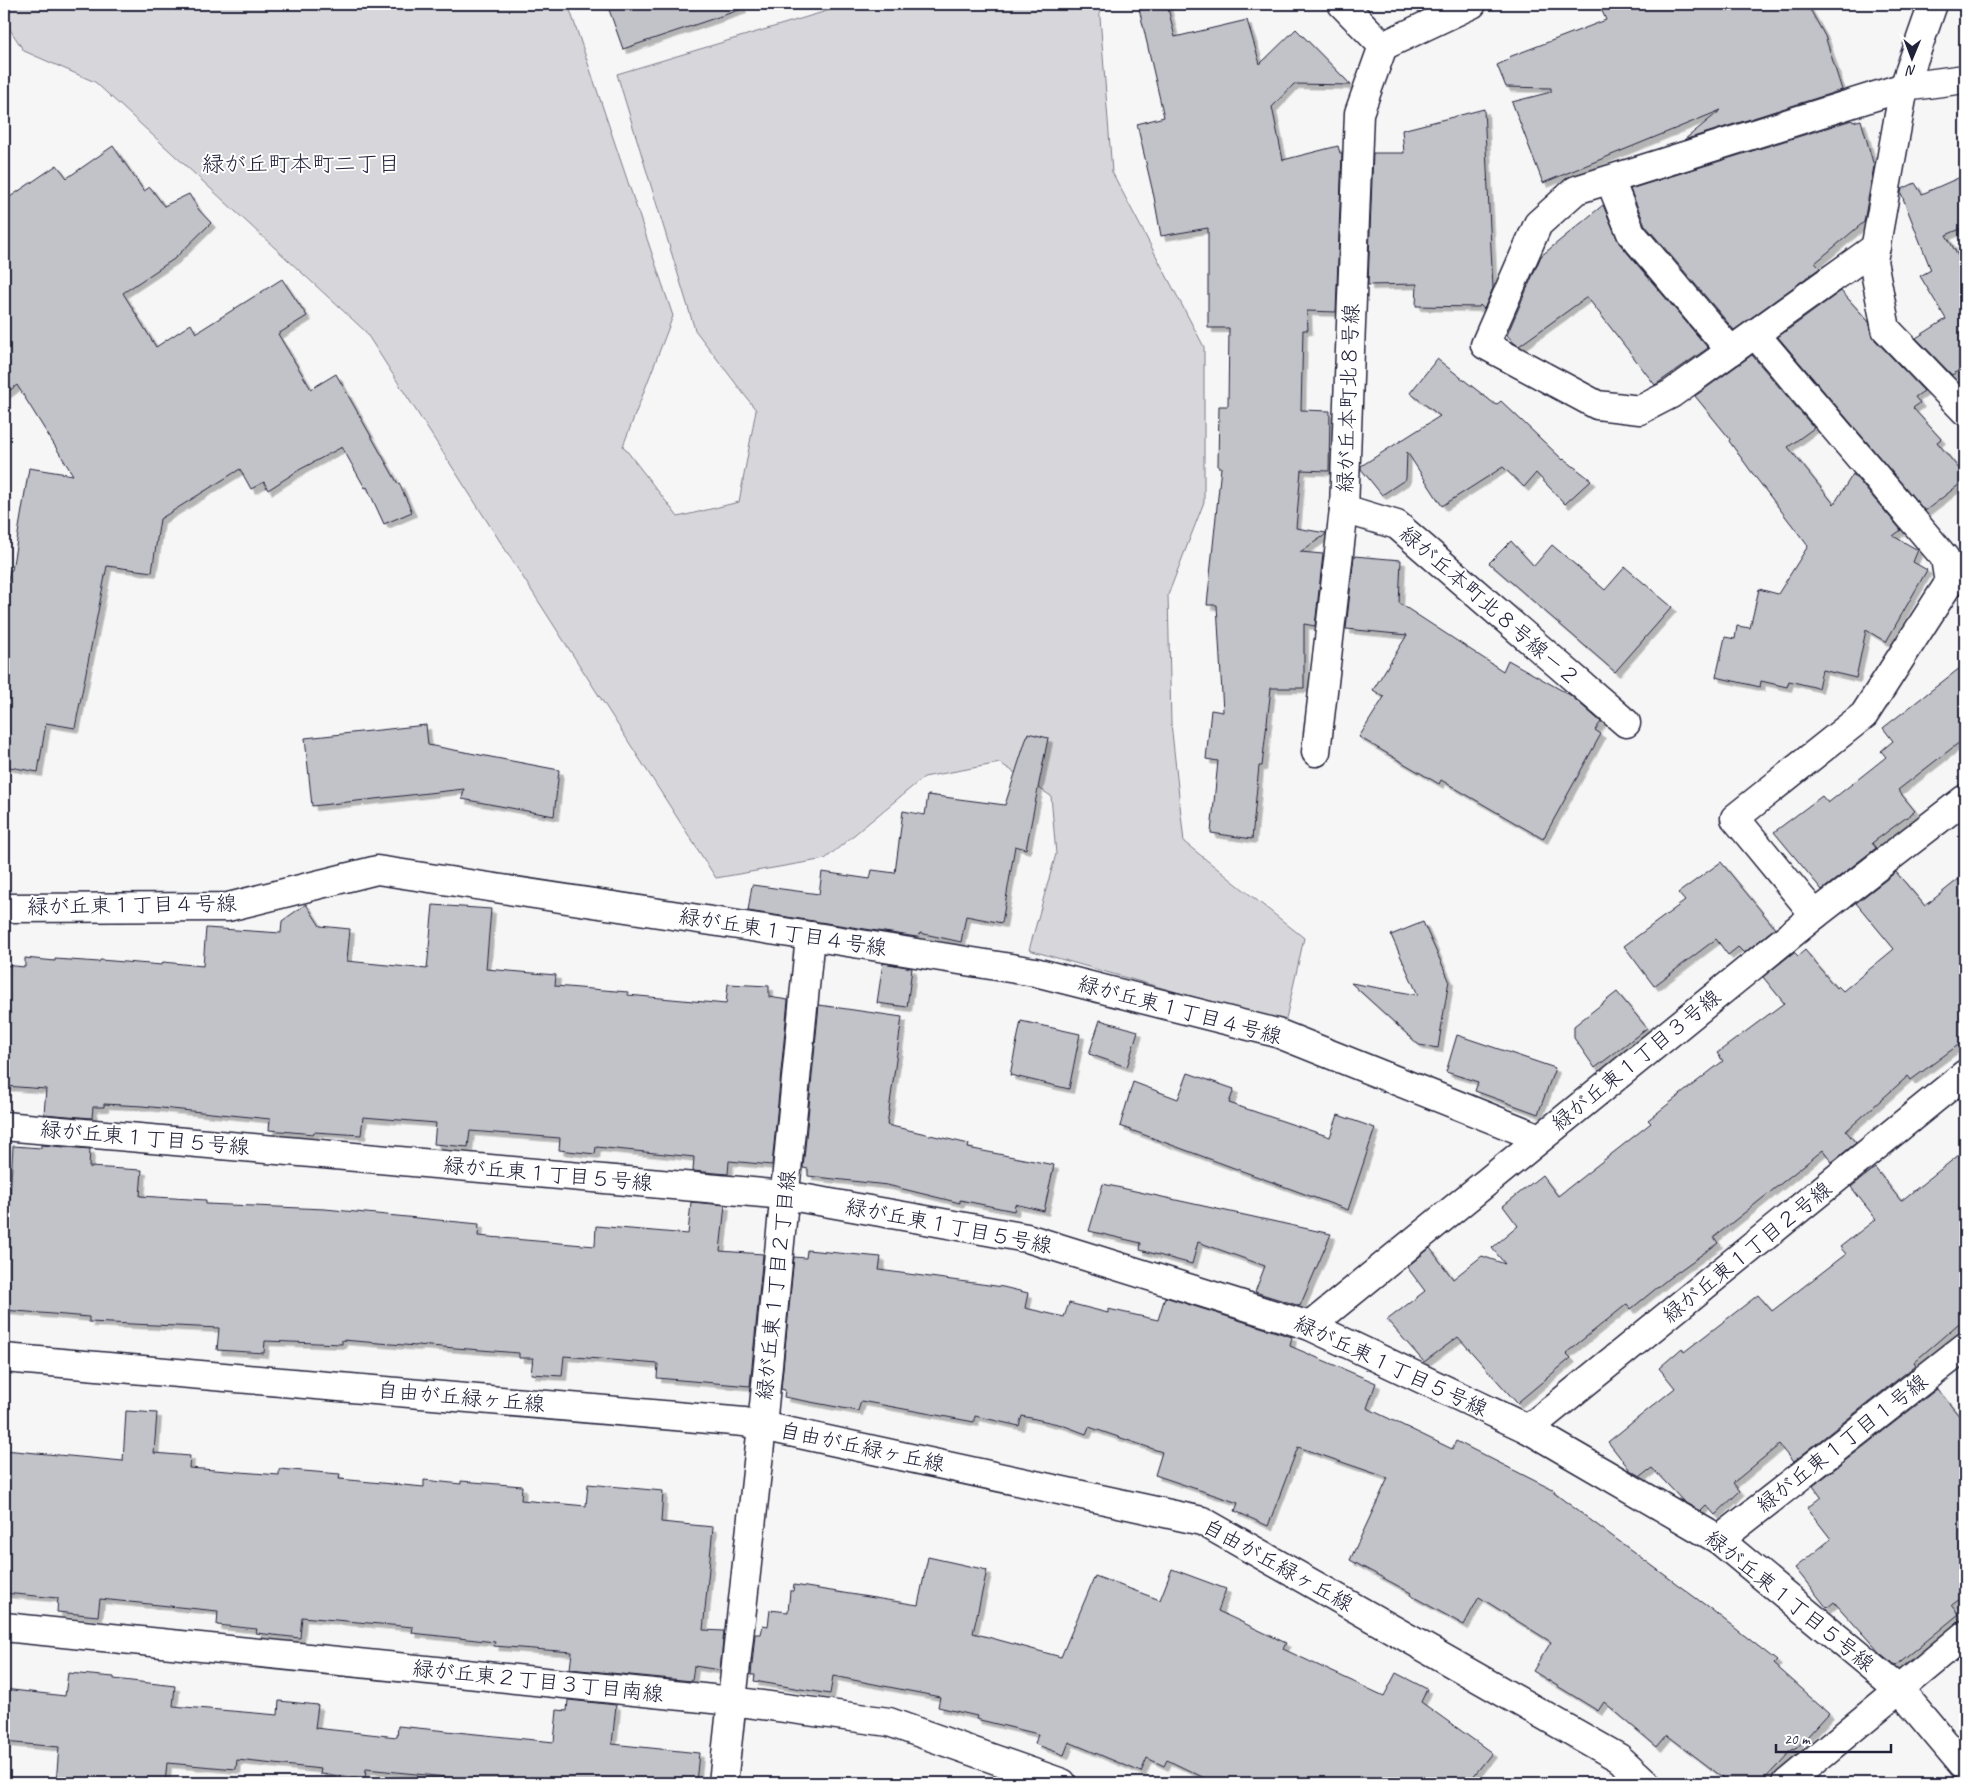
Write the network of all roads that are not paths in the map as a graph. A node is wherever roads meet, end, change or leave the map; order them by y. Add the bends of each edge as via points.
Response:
1 (1342, 4) edge
2 (1472, 4) edge
3 (1933, 4) edge
4 (1383, 46) junction
5 (1965, 79) edge
6 (1904, 86) junction
7 (1610, 180) junction
8 (1876, 247) junction
9 (1755, 334) junction
10 (1731, 351) junction
11 (1965, 411) edge
12 (1344, 508) junction
13 (1626, 723) dead end
14 (1316, 752) dead end
15 (1965, 799) edge
16 (4, 908) edge
17 (1815, 915) junction
18 (810, 936) junction
19 (1965, 1074) edge
20 (4, 1126) edge
21 (1540, 1138) junction
22 (785, 1194) junction
23 (1310, 1326) junction
24 (1965, 1347) edge
25 (4, 1358) edge
26 (762, 1426) junction
27 (1528, 1430) junction
28 (1719, 1540) junction
29 (4, 1627) edge
30 (1965, 1635) edge
31 (1900, 1690) junction
32 (732, 1701) junction
33 (1965, 1765) edge
34 (723, 1783) edge
35 (1062, 1783) edge
36 (1646, 1783) edge
37 (1787, 1783) edge

1 - 4 street
2 - 4 street
3 - 6 street
4 - 12 street, 緑が丘本町北８号線 via 1359,113
5 - 6 street
6 - 7 street
6 - 8 street
7 - 10 street via 1631,233
7 - 10 street via 1576,190 1538,224 1485,344 1597,405 1640,410 1672,394
8 - 9 street
8 - 11 street via 1873,261 1886,329
9 - 10 street
9 - 17 street via 1945,558 1949,584 1864,715 1735,818
12 - 13 street, 緑が丘本町北８号線ー２ via 1397,525
12 - 14 street, 緑が丘本町北８号線
15 - 17 street, 緑が丘東１丁目３号線
16 - 18 street, 緑が丘東１丁目４号線 via 228,907 378,870
17 - 21 street, 緑が丘東１丁目３号線
18 - 21 street, 緑が丘東１丁目４号線 via 1034,972 1277,1034
18 - 22 street, 緑が丘東１丁目２丁目線
19 - 27 street, 緑が丘東１丁目２号線
20 - 22 street, 緑が丘東１丁目５号線
21 - 23 street, 緑が丘東１丁目３号線
22 - 23 street, 緑が丘東１丁目５号線 via 1027,1238
22 - 26 street, 緑が丘東１丁目２丁目線
23 - 27 street, 緑が丘東１丁目５号線
24 - 28 street, 緑が丘東１丁目１号線
25 - 26 street, 自由が丘緑ヶ丘線
26 - 32 street, 緑が丘東１丁目２丁目線
26 - 36 street, 自由が丘緑ヶ丘線 via 1202,1521 1619,1758
27 - 28 street, 緑が丘東１丁目５号線
28 - 31 street, 緑が丘東１丁目５号線
29 - 32 street, 緑が丘東２丁目３丁目南線
30 - 31 street
31 - 33 street, 緑が丘東１丁目５号線
31 - 37 street
32 - 34 street, 緑が丘東１丁目２丁目線
32 - 35 street, 緑が丘東２丁目３丁目南線 via 889,1722

